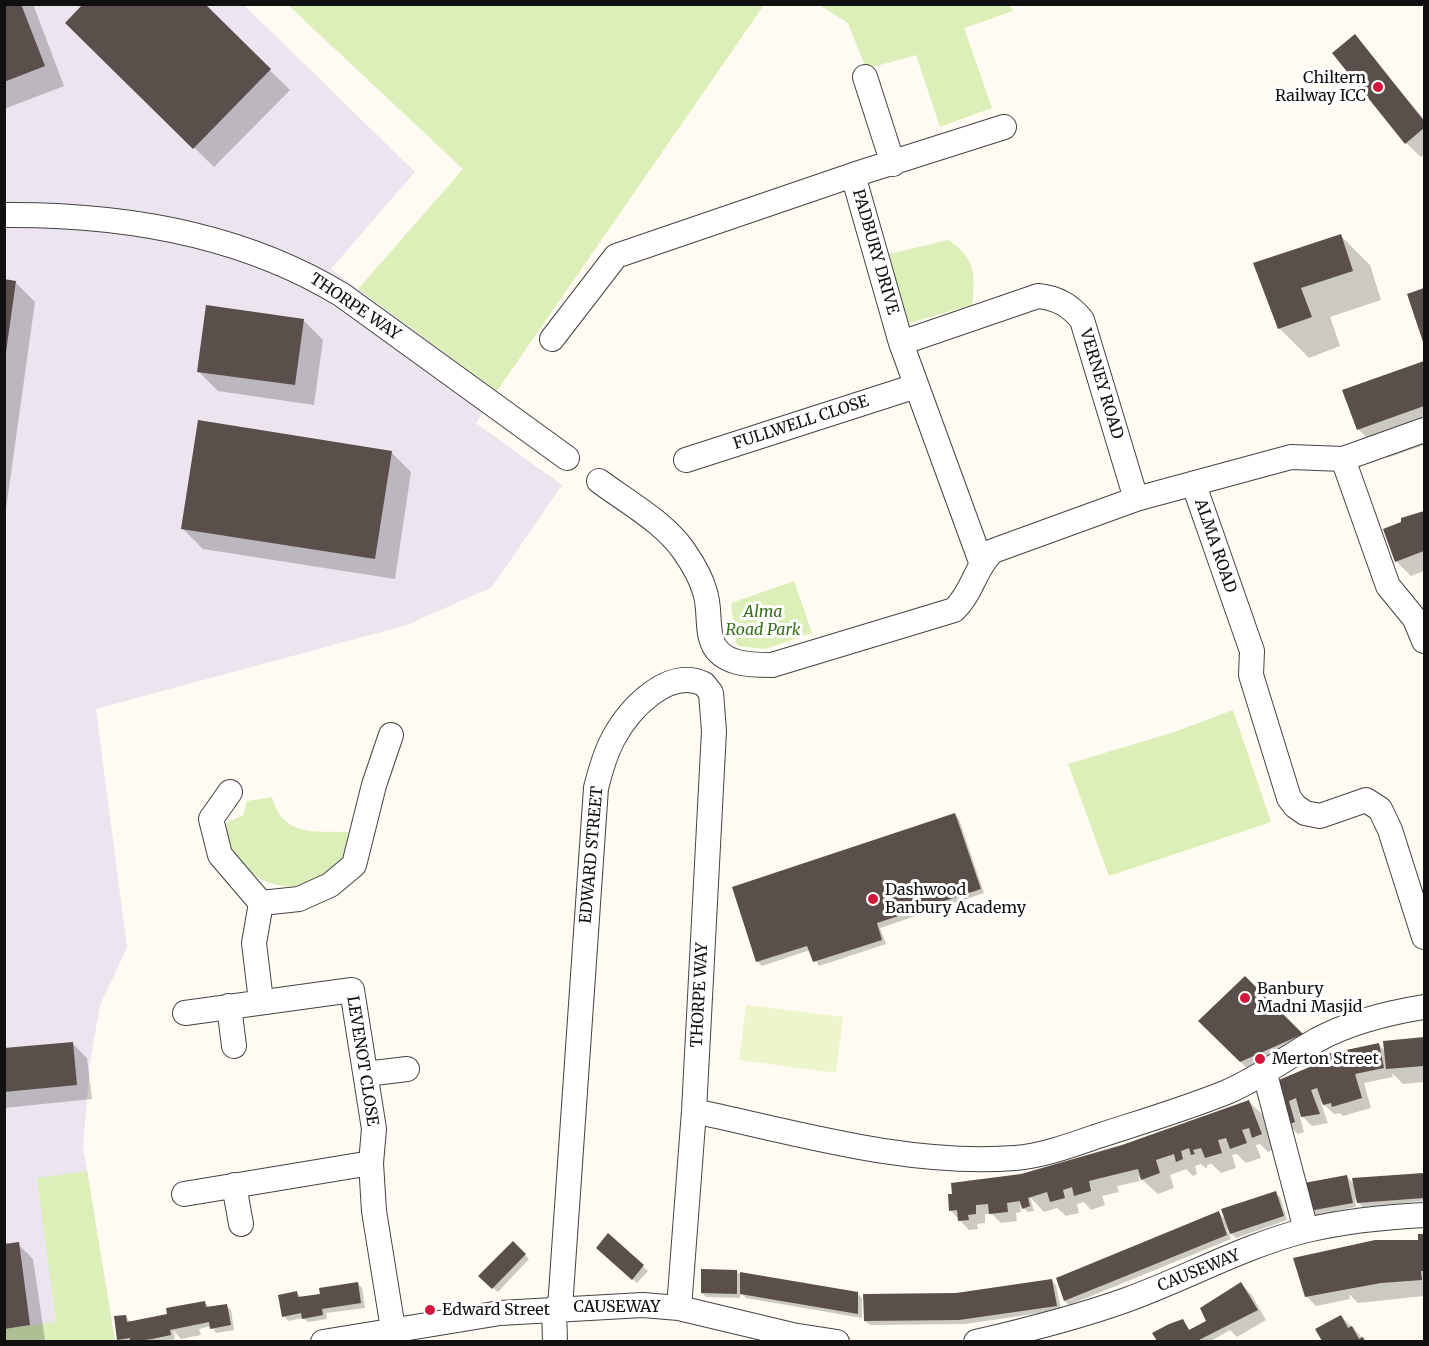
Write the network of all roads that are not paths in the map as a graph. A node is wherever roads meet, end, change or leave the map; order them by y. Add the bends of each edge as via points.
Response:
1 (866, 77) dead end
2 (1004, 127) dead end
3 (893, 164) junction
4 (853, 175) junction
5 (4, 215) edge
6 (552, 339) dead end
7 (901, 343) junction
8 (916, 386) junction
9 (1425, 430) edge
10 (567, 458) dead end
11 (1343, 459) junction
12 (686, 460) dead end
13 (599, 481) dead end
14 (1194, 485) junction
15 (1136, 499) junction
16 (981, 562) junction
17 (1425, 641) edge
18 (704, 684) joint
19 (391, 735) dead end
20 (230, 792) dead end
21 (261, 903) junction
22 (1425, 937) edge
23 (261, 1000) junction
24 (229, 1006) junction
25 (1425, 1007) edge
26 (184, 1013) dead end
27 (234, 1046) dead end
28 (407, 1070) dead end
29 (366, 1074) junction
30 (1264, 1074) junction
31 (694, 1111) junction
32 (371, 1163) junction
33 (234, 1185) junction
34 (184, 1194) dead end
35 (1425, 1215) edge
36 (241, 1224) dead end
37 (1306, 1230) junction
38 (557, 1308) junction
39 (679, 1308) junction
40 (393, 1329) junction
41 (323, 1341) edge
42 (555, 1341) edge
43 (837, 1341) edge
44 (976, 1341) edge

1 - 3 street
2 - 3 street
3 - 4 street
4 - 6 street, PADBURY DRIVE via 616,256
4 - 7 street, PADBURY DRIVE
5 - 10 street, THORPE WAY via 63,217 164,229 264,255 342,295
7 - 8 street, PADBURY DRIVE
7 - 15 street, VERNEY ROAD via 1038,296 1054,298 1074,310 1082,320
8 - 12 street, FULLWELL CLOSE
8 - 16 street, PADBURY DRIVE
9 - 11 street
11 - 14 street via 1291,457
11 - 17 street via 1388,586 1415,619
13 - 16 street via 666,531 683,549 706,593 711,639 722,655 742,666 772,665 954,610 965,600
14 - 15 street, ALMA ROAD
14 - 22 street, ALMA ROAD via 1252,651 1251,675 1289,798 1305,813 1320,816 1366,800 1380,809
15 - 16 street, ALMA ROAD via 993,551
18 - 31 street, THORPE WAY via 711,693 714,731
18 - 38 street, EDWARD STREET via 694,679 673,680 642,702 613,739 596,788
19 - 21 street via 354,865 330,885 299,899
20 - 21 street via 211,819 220,855
21 - 23 street via 254,943
23 - 24 street, LEVENOT CLOSE
23 - 29 street, LEVENOT CLOSE via 352,990
24 - 26 street, LEVENOT CLOSE
24 - 27 street
25 - 30 street via 1366,1019 1318,1040
28 - 29 street
29 - 32 street, LEVENOT CLOSE via 374,1128
30 - 31 street via 1191,1106 1018,1158 934,1158
30 - 37 street
31 - 39 street, THORPE WAY
32 - 33 street
32 - 40 street, LEVENOT CLOSE via 374,1211
33 - 34 street
33 - 36 street
35 - 37 street, CAUSEWAY via 1360,1220
37 - 44 street, CAUSEWAY via 1130,1299 1051,1324
38 - 39 street, CAUSEWAY
38 - 40 street, CAUSEWAY
38 - 42 street, EDWARD STREET
39 - 43 street, CAUSEWAY via 792,1335
40 - 41 street, CAUSEWAY

